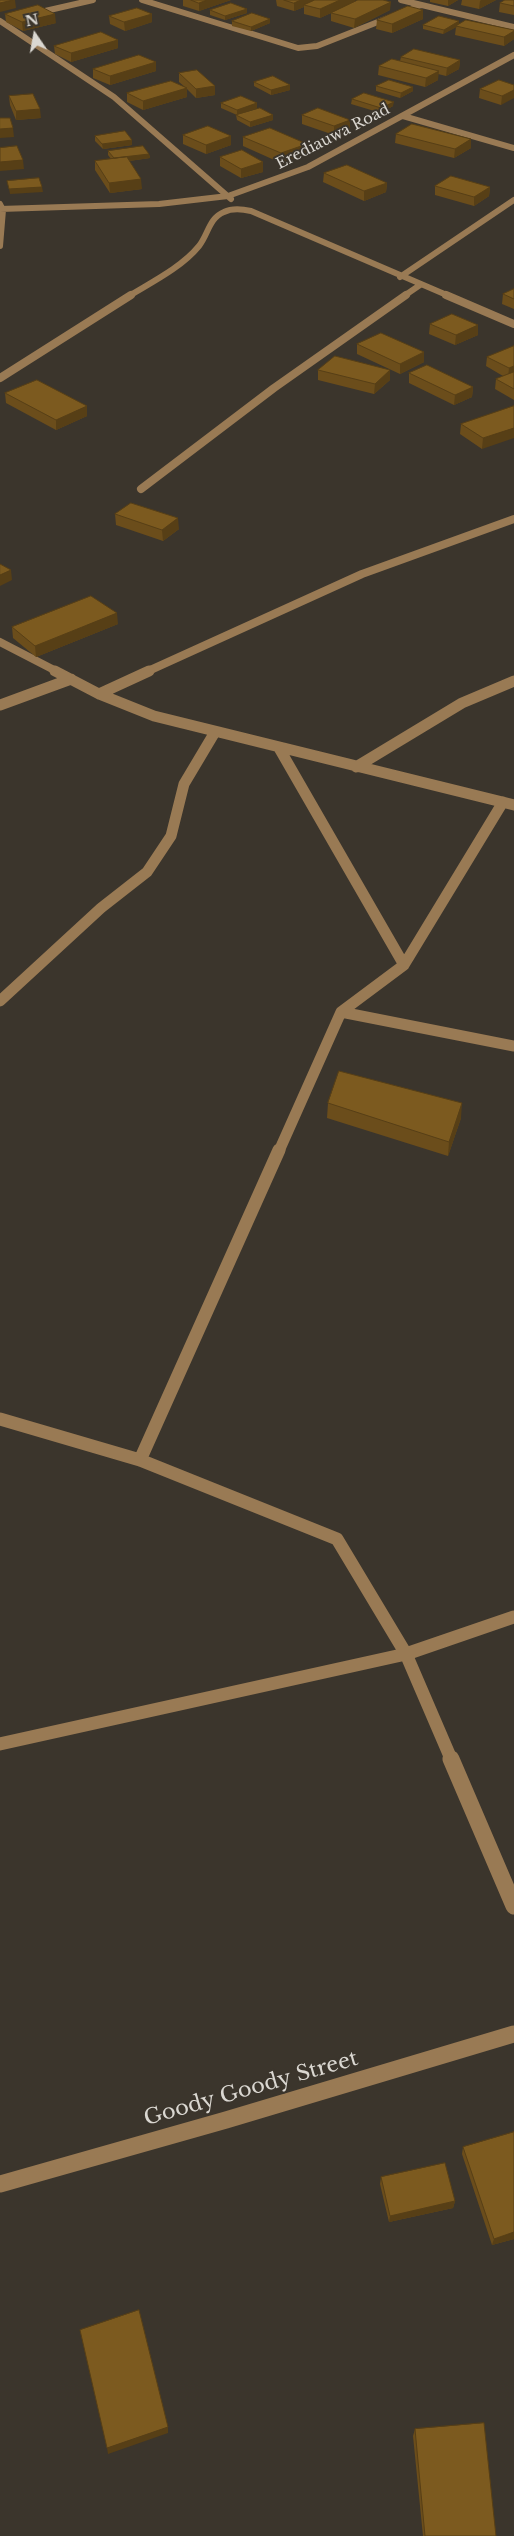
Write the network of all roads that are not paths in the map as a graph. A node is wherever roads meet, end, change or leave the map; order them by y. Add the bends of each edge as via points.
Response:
1 (93, 0) edge
2 (142, 0) edge
3 (401, 0) edge
4 (421, 5) junction
5 (29, 15) edge
6 (10, 19) edge
7 (1, 21) edge
8 (514, 27) edge
9 (514, 55) edge
10 (404, 116) junction
11 (514, 148) edge
12 (228, 196) junction
13 (514, 200) edge
14 (1, 208) edge
15 (240, 208) junction
16 (0, 246) edge
17 (400, 277) junction
18 (420, 285) junction
19 (514, 324) edge
20 (0, 378) edge
21 (141, 489) dead end
22 (514, 519) edge
23 (0, 642) edge
24 (71, 679) junction
25 (514, 681) edge
26 (99, 694) junction
27 (0, 705) edge
28 (215, 732) junction
29 (279, 748) junction
30 (356, 767) junction
31 (509, 804) edge
32 (404, 965) junction
33 (0, 1001) edge
34 (341, 1012) junction
35 (514, 1046) edge
36 (0, 1419) edge
37 (140, 1460) junction
38 (514, 1617) edge
39 (406, 1654) junction
40 (0, 1744) edge
41 (514, 1906) edge
42 (514, 2034) edge
43 (0, 2184) edge

1 - 5 street
2 - 4 street via 298,48 316,46
3 - 4 street
4 - 8 street
6 - 7 street
7 - 12 street via 114,98
9 - 10 street, Erediauwa Road via 503,65
10 - 11 street
10 - 12 street, Erediauwa Road via 308,167
12 - 14 street, Erediauwa Road via 158,204
12 - 15 street
13 - 17 street
14 - 16 street
15 - 17 street
15 - 20 street via 224,212 213,220 199,246 172,269
17 - 18 street
18 - 19 street
18 - 21 street via 274,388
22 - 26 street via 362,574
23 - 24 street
24 - 26 street
24 - 27 street
25 - 30 street via 462,703
26 - 28 street via 154,716
28 - 29 street
28 - 33 street via 184,784 171,836 147,872 101,908
29 - 30 street
29 - 32 street
30 - 31 street
31 - 32 street
32 - 34 street
34 - 35 street
34 - 37 street
36 - 37 street
37 - 39 street via 337,1539
38 - 39 street
39 - 40 street
39 - 41 street
42 - 43 street, Goody Goody Street

